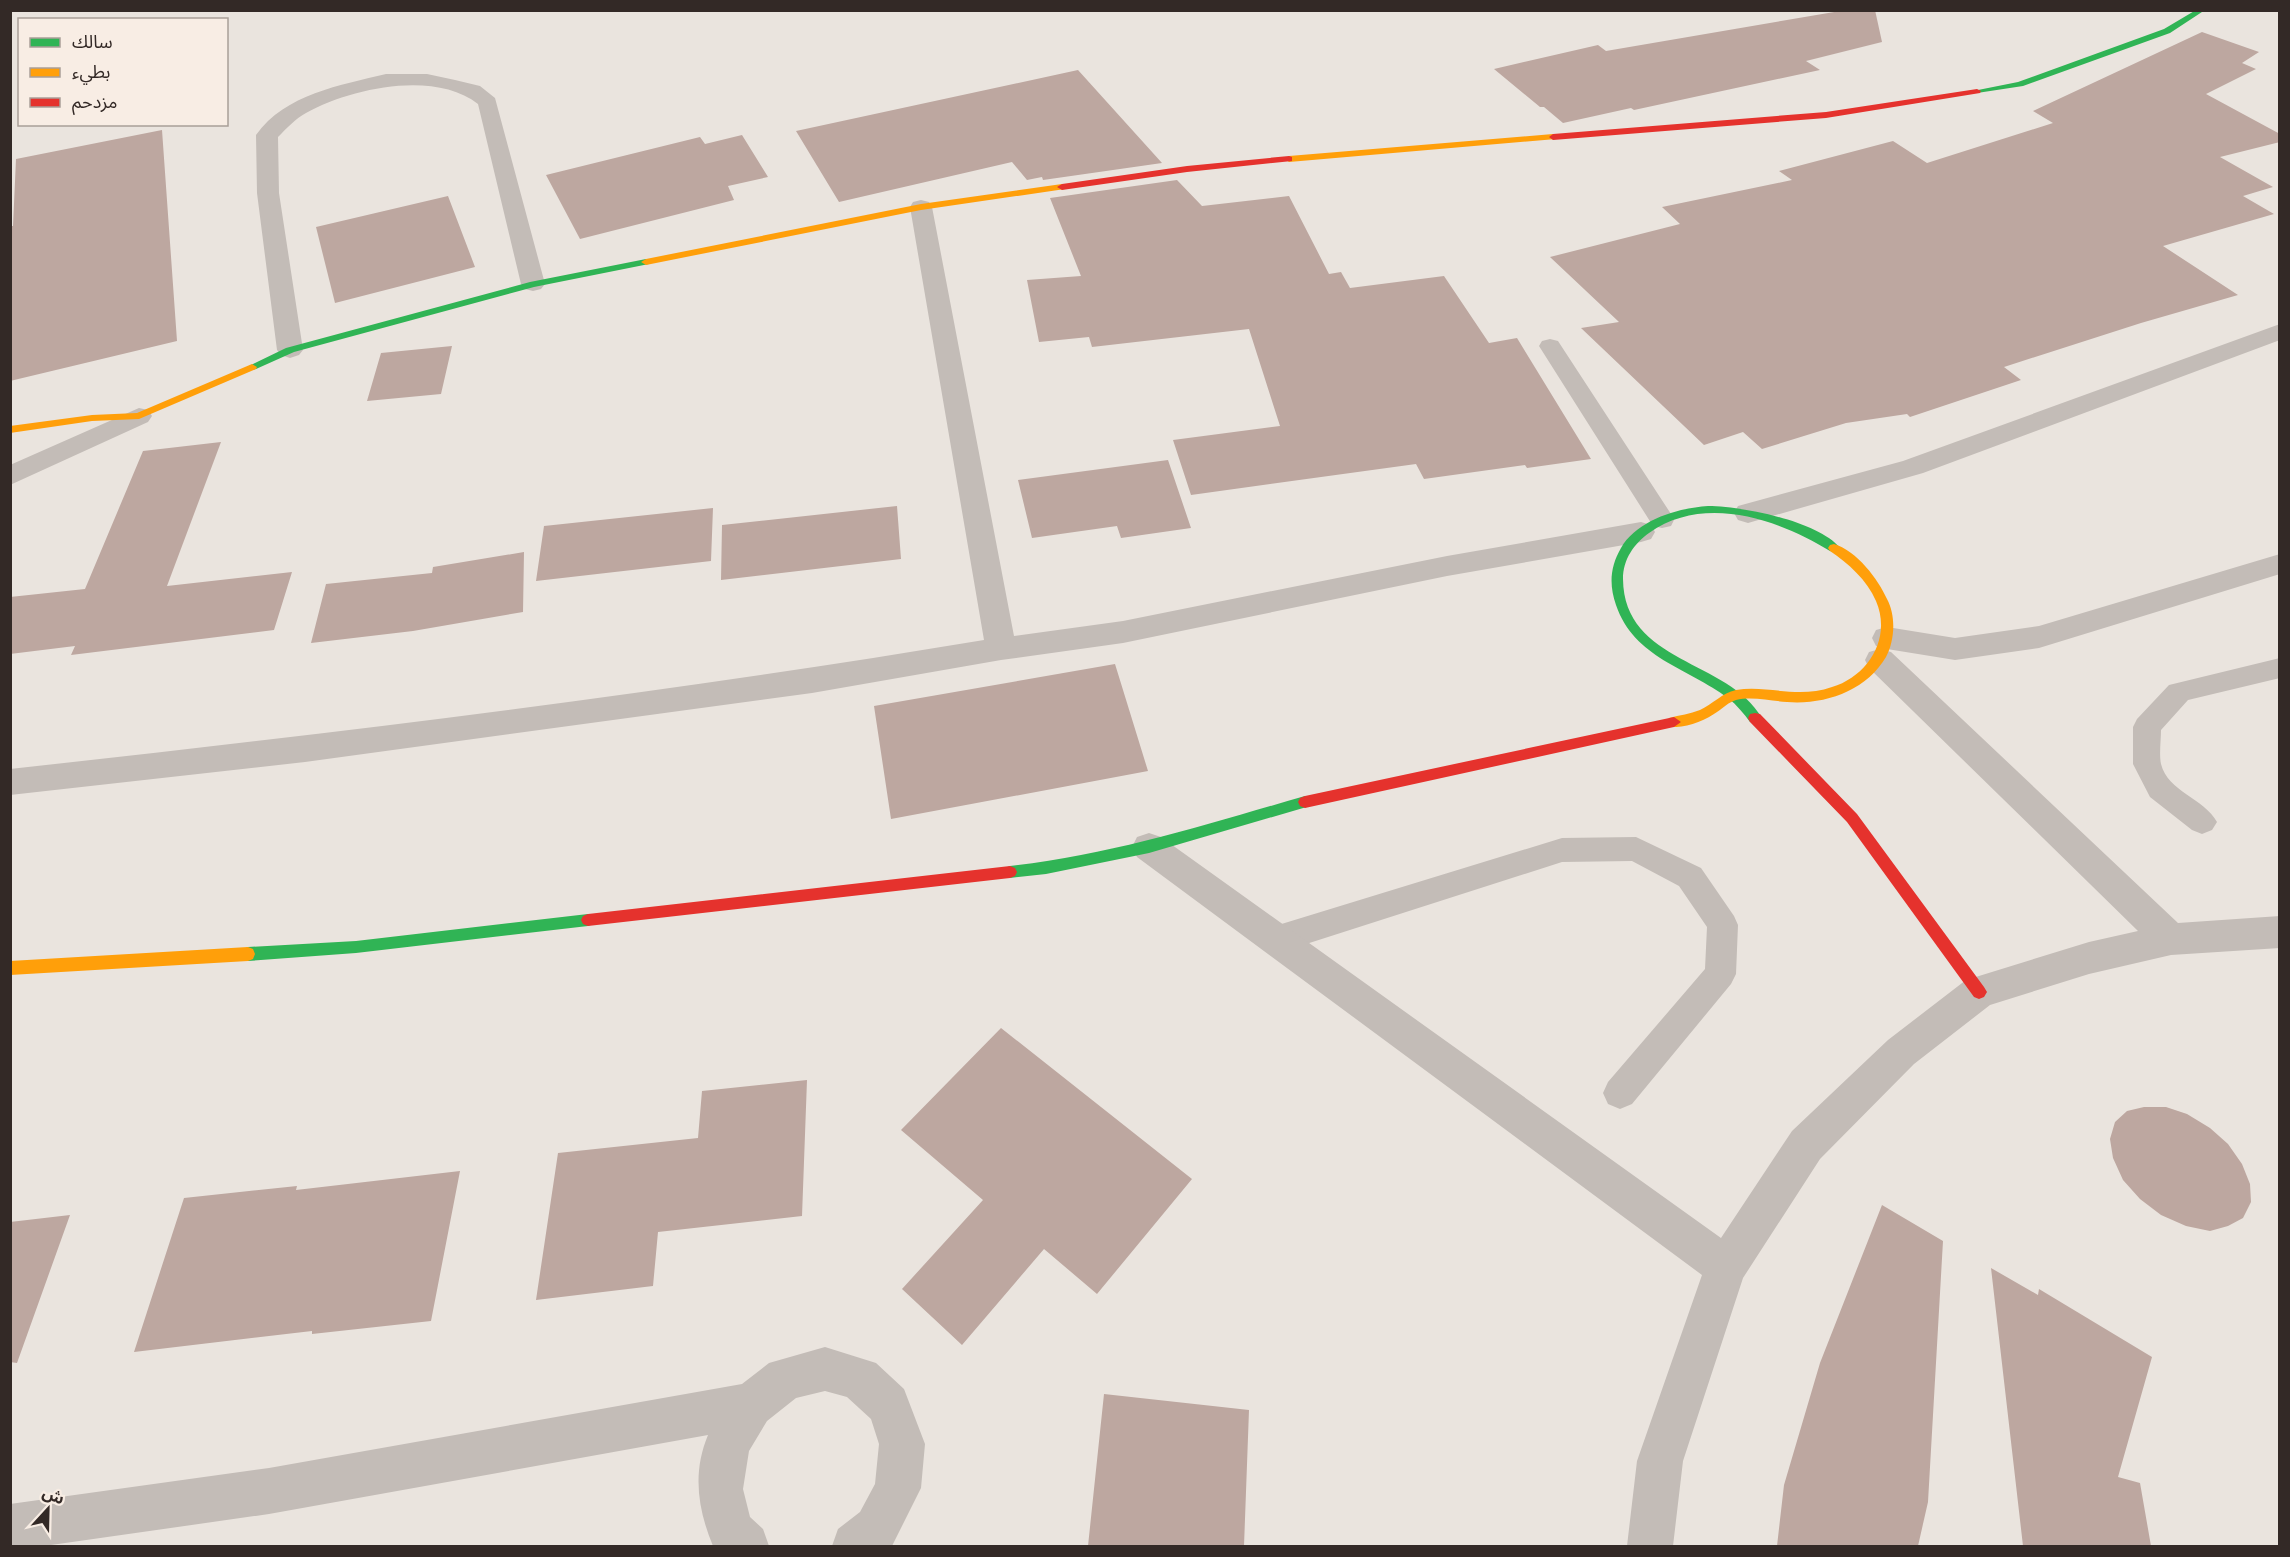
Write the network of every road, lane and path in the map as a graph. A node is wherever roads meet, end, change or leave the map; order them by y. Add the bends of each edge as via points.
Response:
1 (2202, 10) edge
2 (921, 207) junction
3 (533, 284) junction
4 (2280, 331) edge
5 (1550, 346) dead end
6 (290, 350) junction
7 (139, 416) junction
8 (10, 430) edge
9 (10, 476) edge
10 (1748, 513) junction
11 (1652, 526) junction
12 (2280, 564) edge
13 (1001, 649) junction
14 (1883, 649) junction
15 (2280, 668) edge
16 (1733, 695) junction
17 (10, 782) edge
18 (2202, 822) dead end
19 (1149, 847) junction
20 (2280, 932) edge
21 (2171, 939) junction
22 (1275, 940) junction
23 (10, 968) edge
24 (1979, 992) junction
25 (1620, 1092) dead end
26 (1726, 1267) junction
27 (751, 1405) junction
28 (10, 1528) edge
29 (746, 1546) edge
30 (855, 1546) edge
31 (1650, 1546) edge

1 - 2 street via 2167,30 2019,84 1826,115 1187,169
2 - 3 street
2 - 13 street
3 - 6 street
3 - 6 street via 488,102 473,90 427,80 386,80 336,92 297,109 267,135 268,193
4 - 10 street via 1913,467
5 - 11 lane
6 - 7 street
7 - 8 street via 92,418
7 - 9 street
10 - 11 street via 1688,512
10 - 14 street via 1811,534 1861,570 1877,592 1887,616
11 - 13 street via 1123,632
11 - 16 street via 1625,548 1616,569 1617,592 1626,616 1644,640 1669,662
12 - 14 street via 2039,638 1955,649
13 - 17 street via 812,681 305,749
14 - 16 street via 1861,679 1834,692 1800,698
14 - 21 street
15 - 18 lane via 2179,692 2147,727 2147,764 2160,789
16 - 19 street via 1688,719 1298,804
16 - 24 street via 1852,818
19 - 22 street
19 - 23 street via 1034,869 356,947
20 - 21 street
21 - 24 street via 2089,958
22 - 25 lane via 1562,850 1636,849 1690,877 1723,925 1720,974
22 - 26 street
24 - 26 street via 1901,1052 1806,1145
26 - 31 street via 1660,1461
27 - 28 street via 269,1491
27 - 29 street via 727,1444 720,1489 730,1530
27 - 30 street via 785,1379 825,1369 860,1379 888,1405 902,1444 898,1488 877,1529

